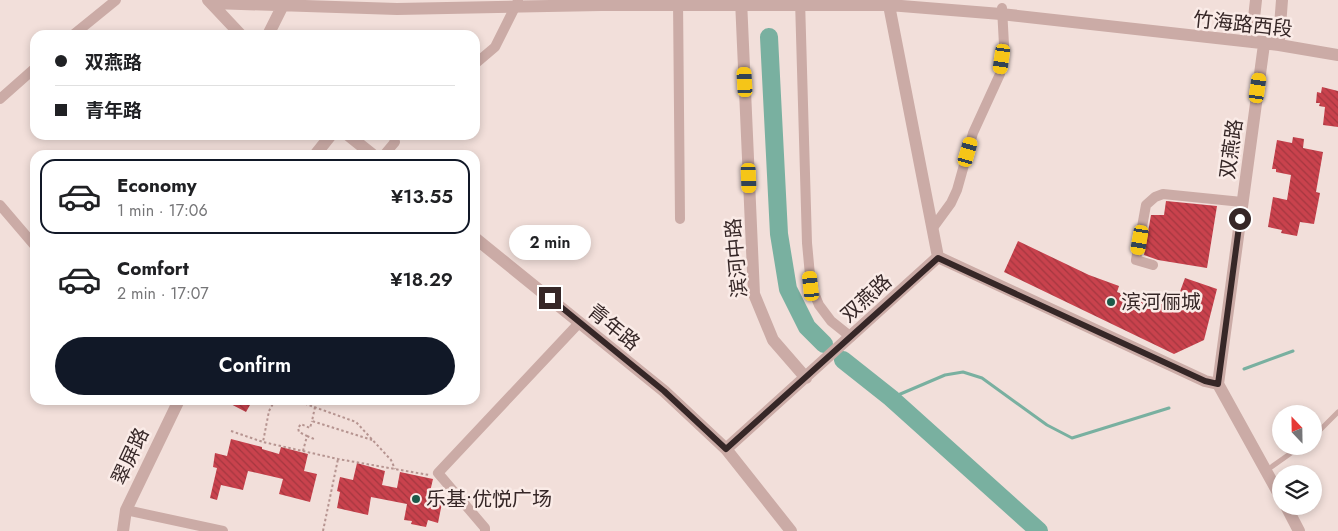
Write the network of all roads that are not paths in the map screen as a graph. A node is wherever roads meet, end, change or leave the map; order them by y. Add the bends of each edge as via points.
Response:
1 (116, 0) edge
2 (266, 0) edge
3 (538, 0) edge
4 (908, 0) edge
5 (1256, 0) edge
6 (1282, 0) edge
7 (210, 2) edge
8 (601, 2) edge
9 (678, 2) edge
10 (742, 2) edge
11 (888, 2) edge
12 (251, 3) edge
13 (801, 3) edge
14 (284, 4) edge
15 (517, 4) edge
16 (1002, 11) junction
17 (79, 30) edge
18 (236, 30) edge
19 (271, 30) edge
20 (1252, 36) junction
21 (1279, 39) junction
22 (1265, 41) junction
23 (1338, 48) edge
24 (1338, 55) edge
25 (480, 60) edge
26 (30, 72) edge
27 (0, 99) edge
28 (327, 140) edge
29 (354, 140) edge
30 (394, 140) edge
31 (319, 150) edge
32 (367, 150) edge
33 (388, 150) edge
34 (1242, 202) junction
35 (0, 205) edge
36 (680, 219) dead end
37 (932, 230) junction
38 (30, 240) edge
39 (480, 242) edge
40 (938, 258) junction
41 (1153, 265) dead end
42 (579, 323) junction
43 (851, 337) junction
44 (806, 378) junction
45 (1218, 384) junction
46 (177, 405) edge
47 (1338, 412) edge
48 (1322, 428) edge
49 (726, 449) junction
50 (1289, 455) edge
51 (1267, 471) junction
52 (1272, 481) edge
53 (126, 510) junction
54 (1291, 515) edge
55 (123, 531) edge
56 (223, 531) edge
57 (484, 531) edge
58 (791, 531) edge
59 (1299, 531) edge

1 - 17 street
2 - 14 street, 竹海路西段
3 - 15 street, 竹海路西段
4 - 16 street, 竹海路西段
5 - 20 street
6 - 21 street
7 - 12 street, 竹海路西段
7 - 18 street
8 - 9 street, 竹海路西段
8 - 15 street, 竹海路西段
9 - 10 street, 竹海路西段
9 - 36 street
10 - 13 street, 竹海路西段
10 - 44 street, 滨河中路 via 754,294 773,340
11 - 13 street, 竹海路西段
11 - 16 street, 竹海路西段
11 - 37 street
12 - 14 street, 竹海路西段
13 - 43 street via 811,286 819,305
14 - 15 street, 竹海路西段 via 397,9
14 - 19 street
15 - 25 street via 495,48
16 - 20 street, 竹海路西段
16 - 22 street, 竹海路西段
16 - 37 street via 1004,45 1000,74 973,134 957,190
20 - 22 street
21 - 22 street
21 - 23 street, 竹海路西段
22 - 24 street, 竹海路西段
22 - 34 street, 双燕路
26 - 27 street
28 - 31 street
29 - 32 street
30 - 33 street
34 - 41 street via 1163,194 1155,197 1146,204 1136,260
34 - 45 street, 双燕路
35 - 38 street
37 - 40 street
39 - 42 street, 青年路
40 - 43 street, 双燕路
40 - 45 street via 1205,381
42 - 49 street, 青年路 via 664,391
42 - 57 street via 438,473 485,528
43 - 44 street, 双燕路
44 - 49 street
45 - 51 street
46 - 53 street, 翠屏路
47 - 48 lane
49 - 58 street, 青年路
50 - 51 lane
51 - 52 street
53 - 55 street, 翠屏路
53 - 56 street
54 - 59 street

